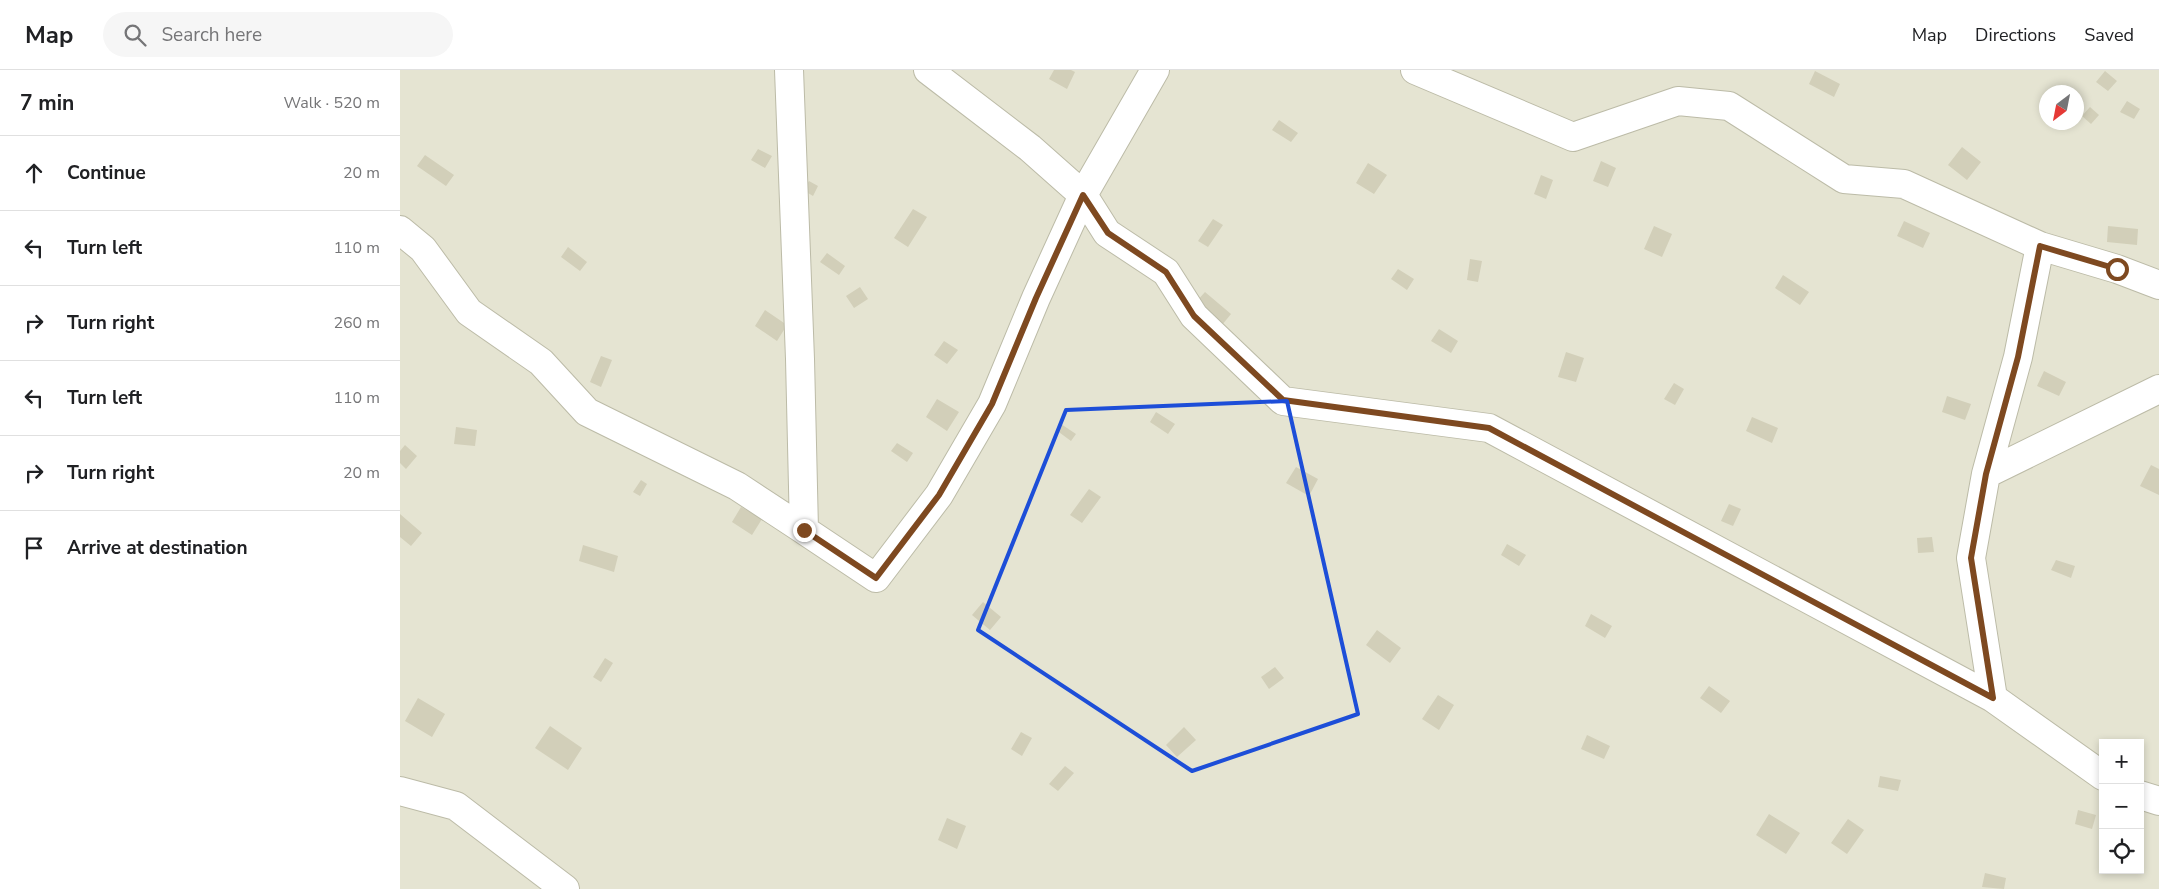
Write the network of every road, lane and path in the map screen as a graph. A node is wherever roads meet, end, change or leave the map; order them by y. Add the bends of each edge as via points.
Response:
1 (789, 70) edge
2 (928, 70) edge
3 (1155, 70) edge
4 (1415, 70) edge
5 (1083, 195) junction
6 (400, 230) edge
7 (2040, 246) junction
8 (2159, 285) edge
9 (2159, 389) edge
10 (1986, 474) junction
11 (804, 530) junction
12 (1993, 698) junction
13 (2099, 773) edge
14 (400, 790) edge
15 (2144, 796) edge
16 (2159, 801) edge
17 (565, 889) edge

1 - 11 street
2 - 5 street via 1030,148
3 - 5 street
4 - 7 street via 1573,137 1678,101 1729,106 1844,178 1904,184
5 - 11 street via 992,404 939,495 876,578
5 - 12 street via 1108,233 1166,272 1194,316 1283,400 1489,428
6 - 11 street via 423,249 469,312 541,362 587,412 737,486
7 - 8 street
7 - 10 street via 2018,357
9 - 10 street
10 - 12 street via 1971,558
12 - 13 street
14 - 17 street via 456,806
15 - 16 street

